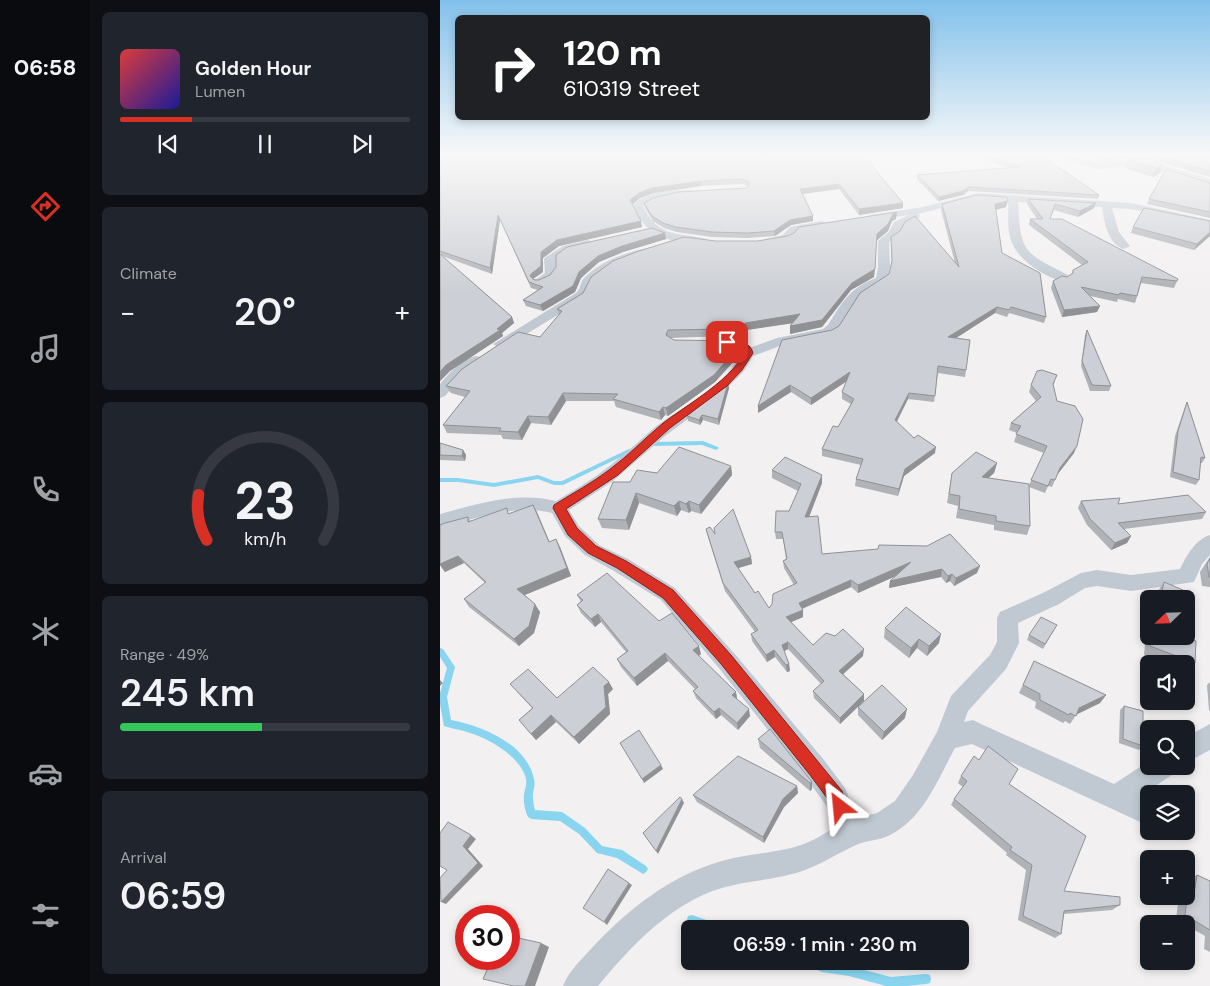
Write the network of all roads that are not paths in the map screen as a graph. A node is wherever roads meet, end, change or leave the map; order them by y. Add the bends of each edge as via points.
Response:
1 (647, 200) edge
2 (963, 200) edge
3 (1013, 200) edge
4 (1044, 200) edge
5 (1106, 204) junction
6 (932, 208) junction
7 (862, 218) edge
8 (828, 223) edge
9 (1210, 223) edge
10 (654, 230) junction
11 (638, 234) edge
12 (682, 239) junction
13 (599, 240) edge
14 (711, 242) edge
15 (763, 242) edge
16 (1124, 246) dead end
17 (1064, 278) edge
18 (540, 281) edge
19 (701, 342) edge
20 (748, 353) junction
21 (440, 393) edge
22 (558, 508) junction
23 (440, 521) edge
24 (1210, 542) edge
25 (1210, 736) edge
26 (947, 738) junction
27 (1195, 745) edge
28 (1149, 775) edge
29 (1114, 798) junction
30 (1140, 809) edge
31 (850, 833) junction
32 (578, 986) edge

1 - 10 street via 638,206 645,223
2 - 6 street
3 - 17 street via 1014,231 1019,248
4 - 5 street
5 - 9 street via 1154,210
5 - 16 street via 1113,234
6 - 7 street
6 - 20 street via 898,224 894,234 883,242 881,280 853,296 833,328
8 - 15 street via 794,228 784,240
10 - 11 street
10 - 12 street
12 - 14 street
12 - 21 street via 628,255 611,264 588,280 584,293 478,359 456,375
13 - 18 street via 564,249 555,255 550,260 551,275
19 - 20 street via 735,343 748,349
20 - 22 street via 724,384 667,426 614,472
22 - 23 street via 544,503 510,505
22 - 31 street via 572,531 592,550 668,594 826,783 836,797
24 - 26 street via 1194,560 1187,576 1130,583 1097,578 1081,581 1007,618 1008,643 998,662 959,704
25 - 27 street
26 - 29 street via 973,732
26 - 31 street via 904,810 883,825
28 - 29 street
29 - 30 street
31 - 32 street via 798,859 734,871 683,890 651,910 601,958

